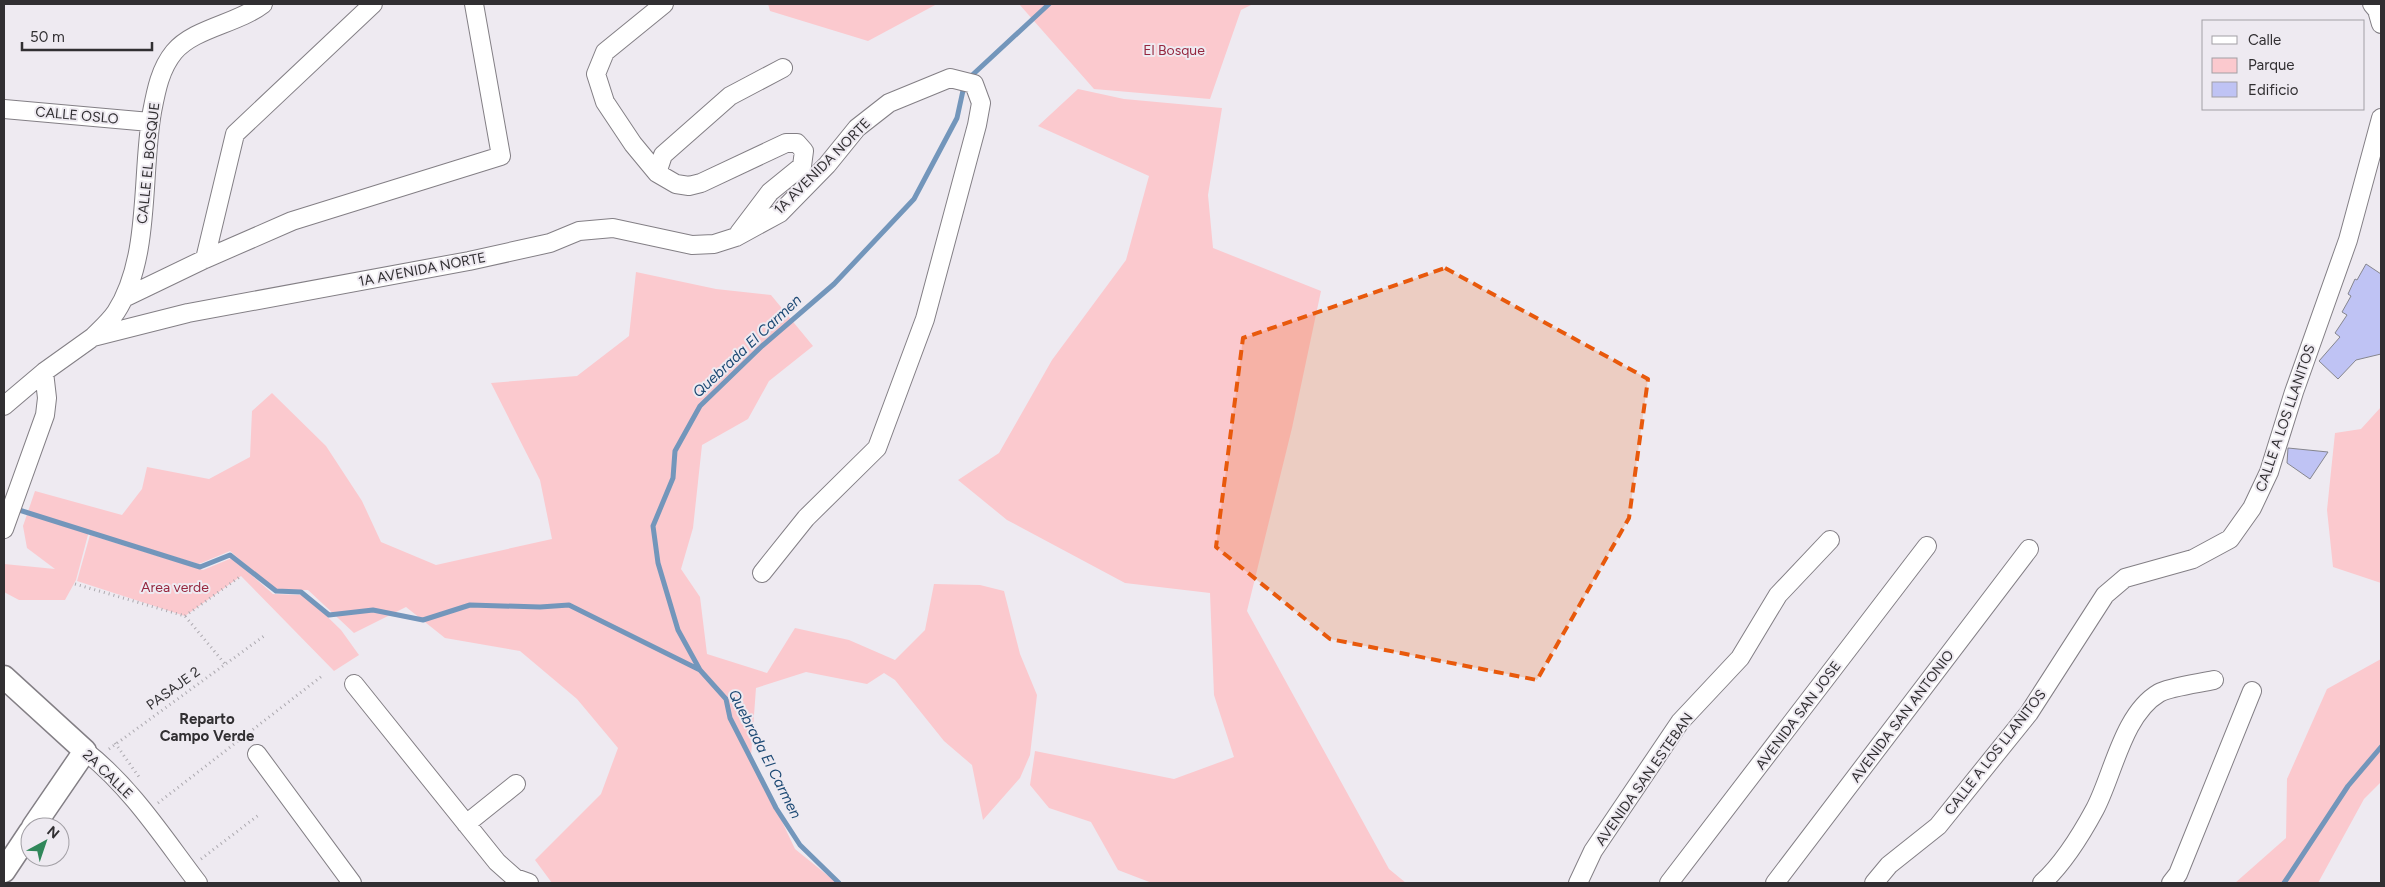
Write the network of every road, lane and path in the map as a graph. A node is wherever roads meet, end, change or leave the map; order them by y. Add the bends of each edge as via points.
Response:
1 (263, 4) edge
2 (373, 4) edge
3 (474, 4) edge
4 (664, 4) edge
5 (2372, 4) edge
6 (2381, 24) edge
7 (783, 68) dead end
8 (4, 109) edge
9 (2381, 118) edge
10 (150, 122) junction
11 (657, 172) junction
12 (736, 237) junction
13 (205, 258) junction
14 (124, 298) junction
15 (93, 337) junction
16 (44, 372) junction
17 (4, 406) edge
18 (4, 530) edge
19 (1830, 540) dead end
20 (1927, 546) dead end
21 (2029, 549) dead end
22 (762, 573) dead end
23 (241, 576) dead end
24 (75, 584) dead end
25 (185, 616) junction
26 (264, 636) dead end
27 (225, 664) junction
28 (322, 676) dead end
29 (4, 677) edge
30 (2214, 680) dead end
31 (354, 684) dead end
32 (2252, 691) dead end
33 (115, 743) junction
34 (256, 754) dead end
35 (90, 755) junction
36 (142, 780) dead end
37 (516, 784) dead end
38 (153, 796) dead end
39 (260, 814) dead end
40 (42, 817) edge
41 (466, 824) junction
42 (20, 847) edge
43 (199, 861) dead end
44 (4, 871) edge
45 (198, 883) edge
46 (352, 883) edge
47 (529, 883) edge
48 (1578, 883) edge
49 (1669, 883) edge
50 (1775, 883) edge
51 (1874, 883) edge
52 (2042, 883) edge
53 (2171, 883) edge

1 - 10 street, CALLE EL BOSQUE via 180,45 172,54 156,88
2 - 13 street via 235,134
3 - 13 street via 501,156 292,221
4 - 11 street via 604,52 596,74 605,102 633,144
5 - 6 street
7 - 11 street via 730,96 663,156
8 - 10 street, CALLE OSLO
9 - 51 street, CALLE A LOS LLANITOS via 2348,240 2269,472 2252,508 2230,539 2193,559 2124,578 2105,594 2023,720 1938,826 1889,865
10 - 14 street, CALLE EL BOSQUE via 140,244
11 - 12 street via 676,184 689,186 786,144 797,143 804,151 802,166 770,192
12 - 15 street, 1A AVENIDA NORTE via 714,244 692,245 613,228 579,230 550,243 487,257 188,313
12 - 22 street, 1A AVENIDA NORTE via 780,213 827,165 857,128 889,103 950,78 974,84 981,103 975,134 926,319 877,448 806,518
13 - 14 street
14 - 15 street, CALLE EL BOSQUE
15 - 16 street, 1A AVENIDA NORTE
16 - 17 street, 1A AVENIDA NORTE
16 - 18 street via 45,415
19 - 48 street, AVENIDA SAN ESTEBAN via 1778,595 1740,658 1680,722 1593,851
20 - 49 street, AVENIDA SAN JOSE
21 - 50 street, AVENIDA SAN ANTONIO
23 - 25 path
24 - 25 path
25 - 27 path
26 - 27 path, PASAJE 2
27 - 33 path, PASAJE 2
28 - 38 path via 158,803
29 - 35 street, 2A CALLE
30 - 52 street via 2159,693 2142,709 2127,732 2096,808 2070,851
31 - 41 street
32 - 53 street via 2178,874
33 - 35 path, PASAJE 2
33 - 36 path
34 - 46 street
35 - 40 street
35 - 45 street, 2A CALLE via 143,809
37 - 41 street
39 - 43 path
41 - 47 street via 497,862 515,878
42 - 44 street

